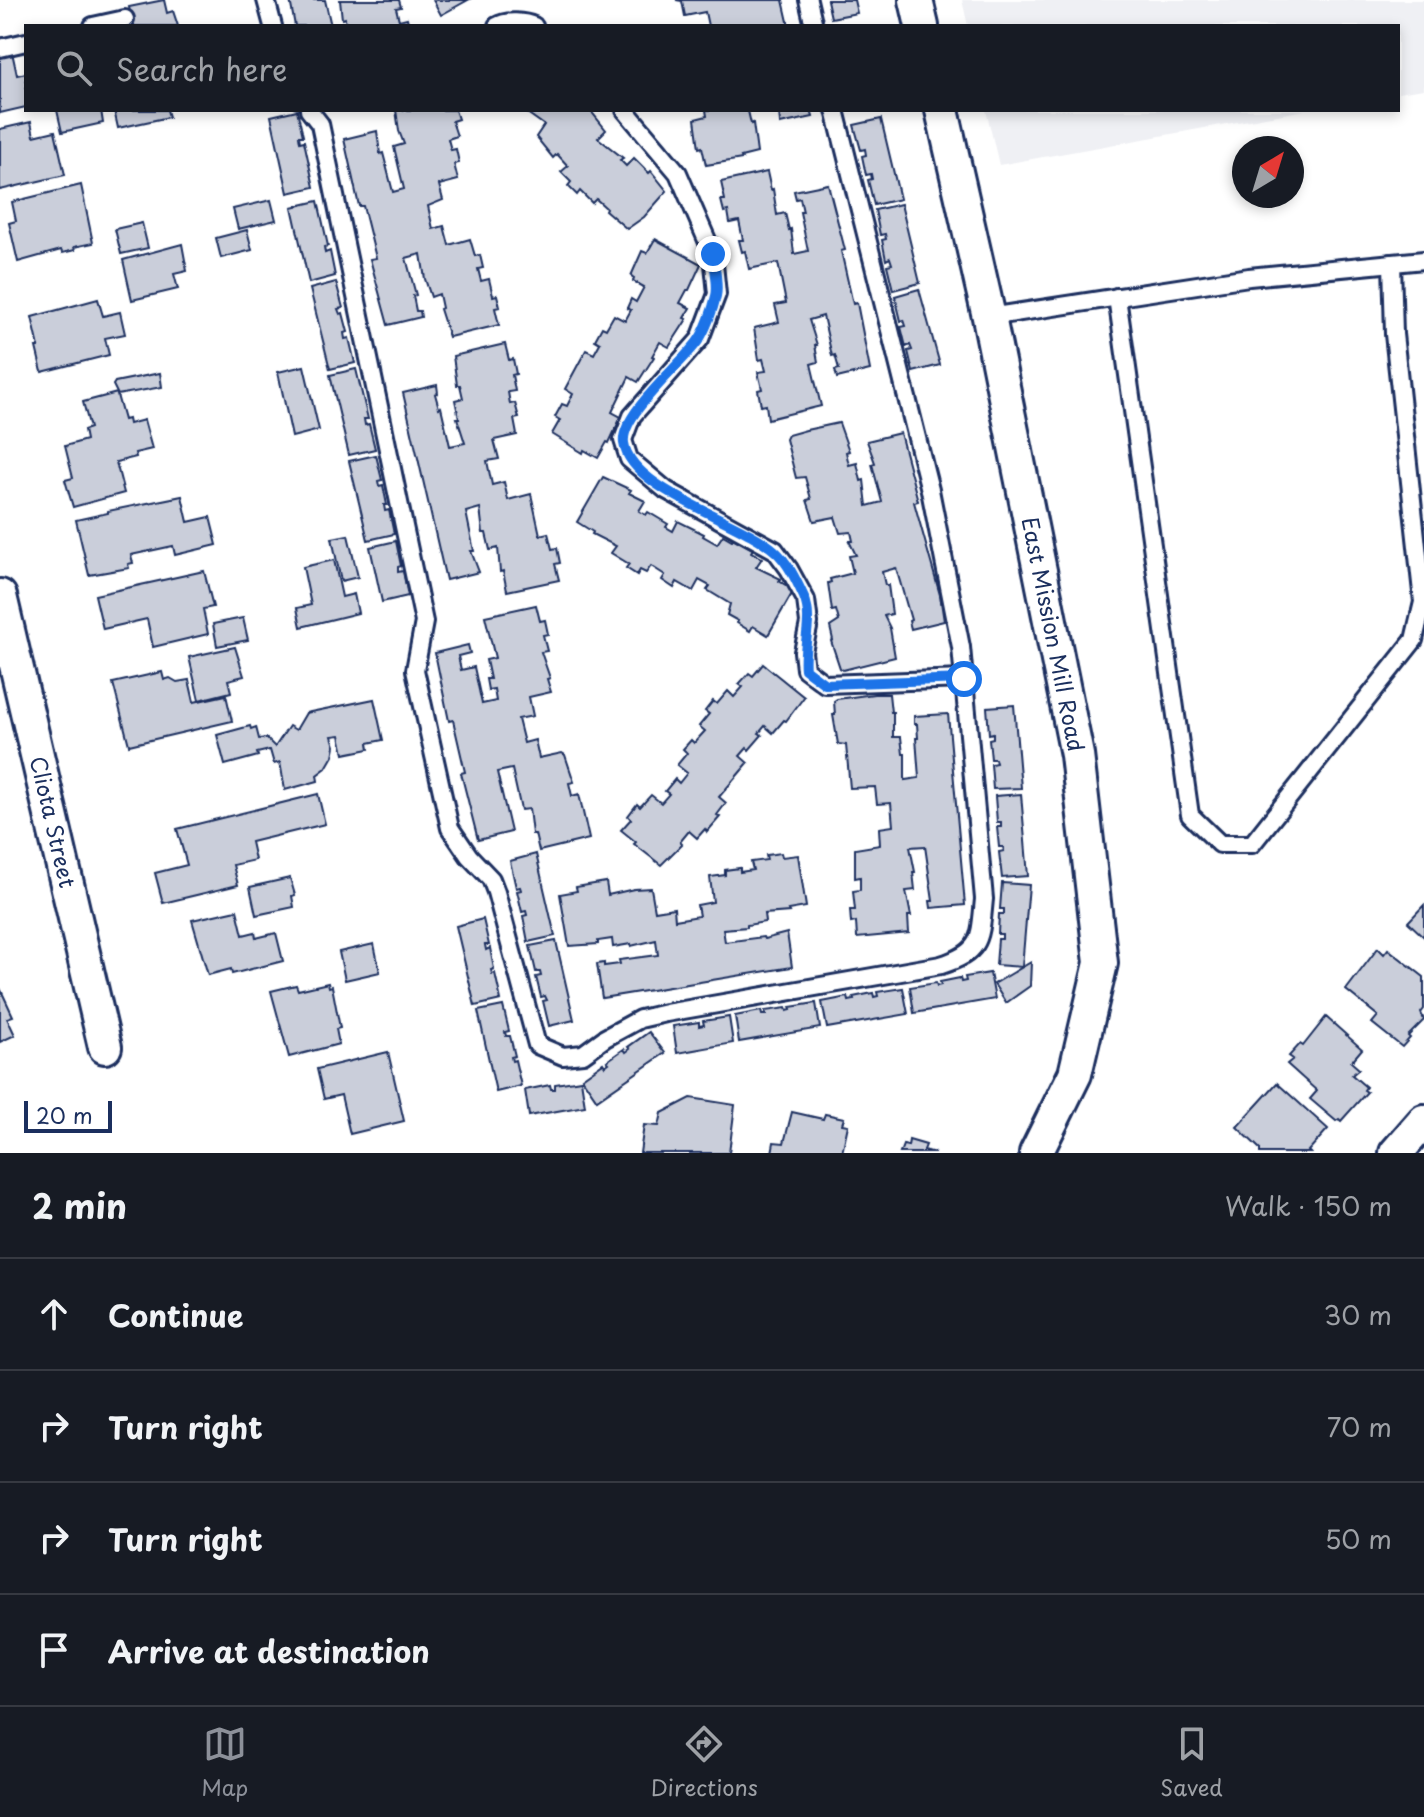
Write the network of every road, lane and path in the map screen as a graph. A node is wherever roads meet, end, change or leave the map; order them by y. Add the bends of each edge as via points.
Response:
1 (266, 0) edge
2 (808, 0) edge
3 (916, 0) edge
4 (125, 19) dead end
5 (102, 24) edge
6 (272, 24) edge
7 (500, 24) edge
8 (530, 24) edge
9 (814, 24) edge
10 (922, 24) edge
11 (24, 42) edge
12 (0, 48) edge
13 (311, 112) edge
14 (627, 112) edge
15 (836, 112) edge
16 (942, 112) edge
17 (1424, 260) edge
18 (1392, 263) junction
19 (1117, 297) junction
20 (989, 317) junction
21 (0, 596) edge
22 (964, 679) junction
23 (105, 1047) dead end
24 (1424, 1121) edge
25 (1036, 1153) edge
26 (1396, 1153) edge

1 - 6 lane
2 - 9 lane
3 - 10 street
4 - 5 lane
7 - 8 lane
11 - 12 lane
13 - 22 lane via 320,124 424,622 415,670 450,828 491,879 537,1045 563,1056 583,1054 640,1019 965,958 981,937 984,899
14 - 22 lane via 678,173 713,254 717,294 700,339 632,416 623,440 629,459 666,490 775,550 806,600 805,669 825,684
15 - 22 lane via 930,490
16 - 20 street, East Mission Mill Road
17 - 18 lane
18 - 19 lane
18 - 19 lane via 1394,334 1423,602 1414,640 1252,844 1220,844 1190,815
19 - 20 lane
20 - 25 street, East Mission Mill Road via 1077,755 1101,963 1075,1074
21 - 23 street, Cliota Street
24 - 26 street

